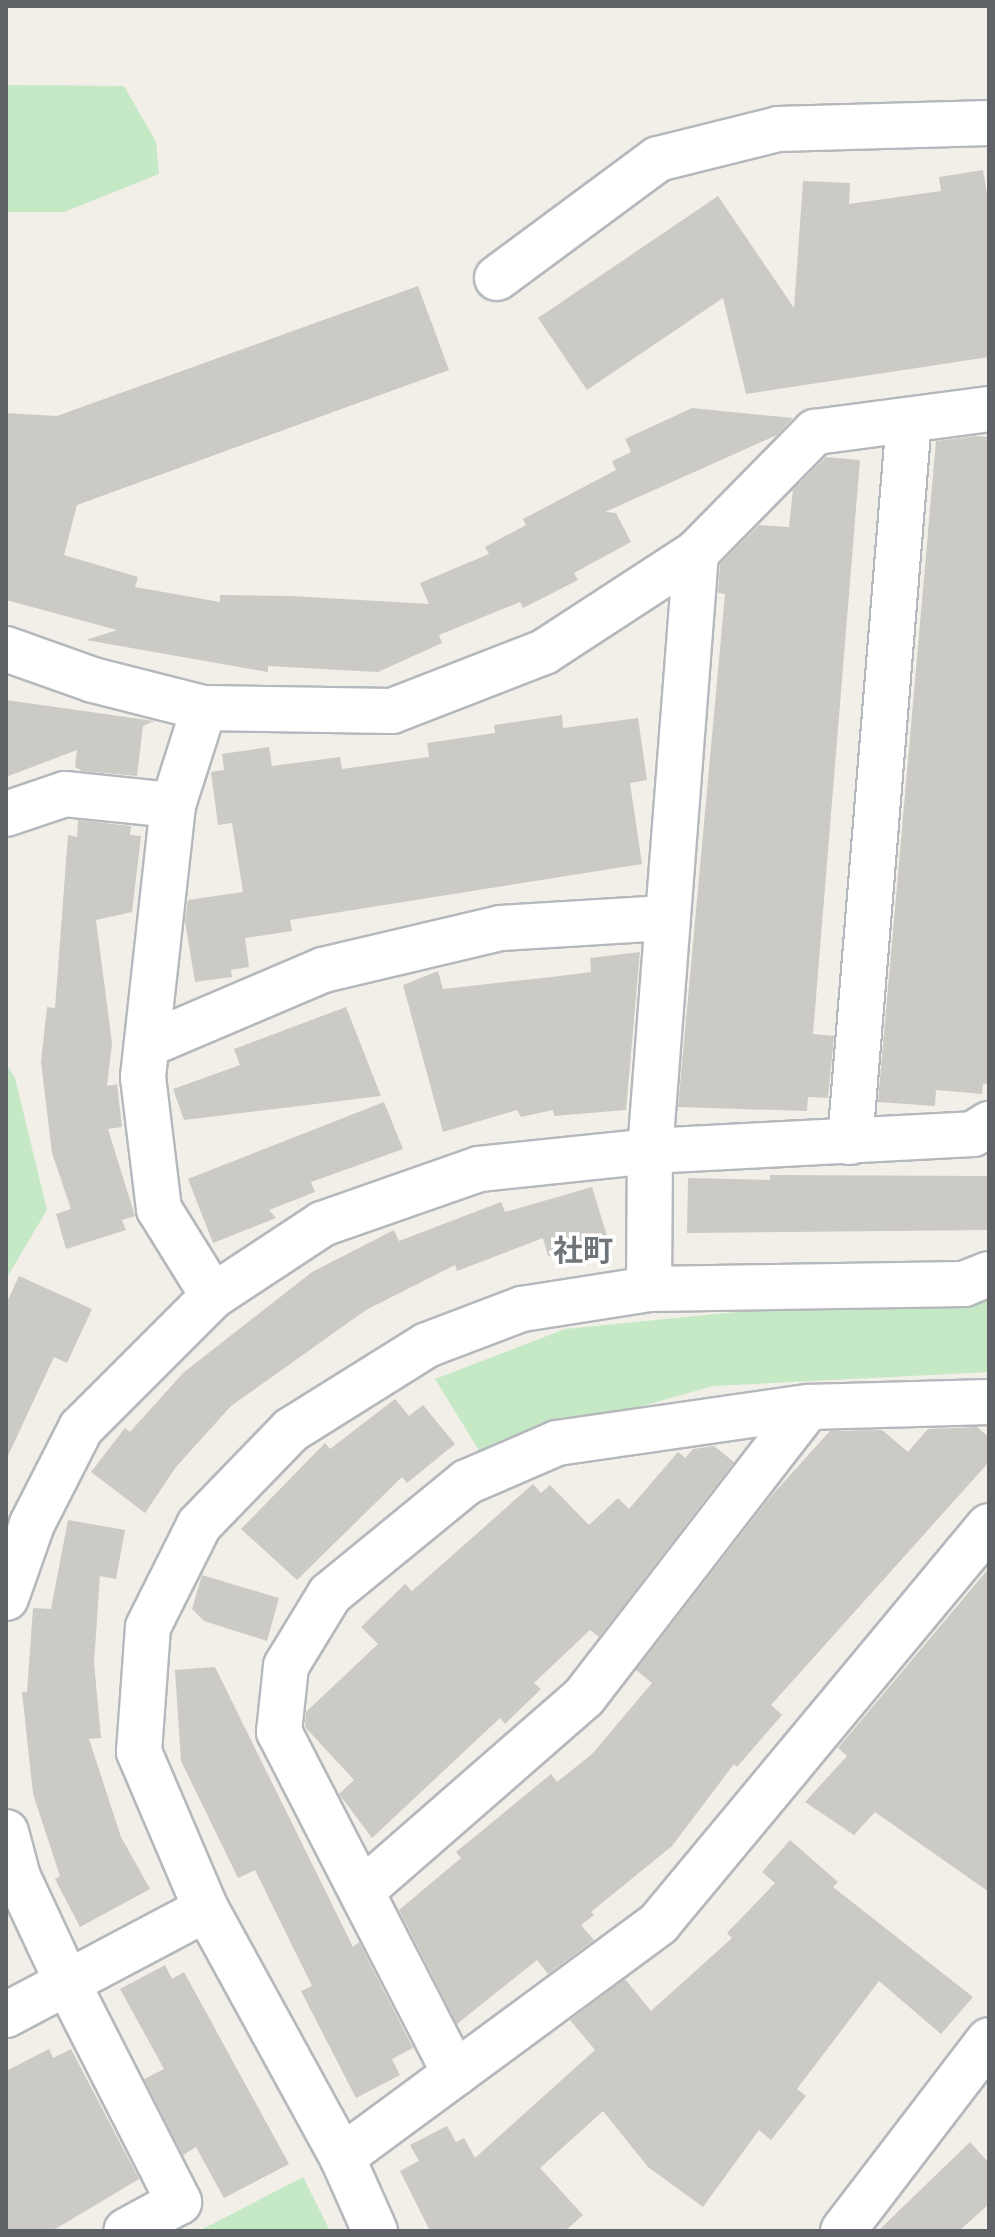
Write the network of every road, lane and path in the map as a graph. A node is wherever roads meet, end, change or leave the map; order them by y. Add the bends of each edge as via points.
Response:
1 (989, 123) edge
2 (497, 278) dead end
3 (989, 409) edge
4 (909, 420) junction
5 (696, 553) junction
6 (6, 649) edge
7 (204, 708) junction
8 (173, 805) junction
9 (6, 814) edge
10 (665, 918) junction
11 (147, 1045) junction
12 (989, 1124) edge
13 (850, 1142) junction
14 (650, 1151) junction
15 (989, 1274) edge
16 (649, 1289) junction
17 (213, 1296) junction
18 (989, 1402) edge
19 (808, 1407) junction
20 (989, 1526) edge
21 (6, 1598) edge
22 (6, 1832) edge
23 (364, 1889) junction
24 (206, 1909) junction
25 (68, 1984) junction
26 (6, 2015) edge
27 (989, 2040) edge
28 (455, 2074) junction
29 (342, 2157) junction
30 (126, 2231) edge
31 (375, 2231) edge
32 (843, 2231) edge

1 - 2 street via 778,129 658,159
3 - 4 street
4 - 5 street via 815,432
4 - 13 street
5 - 7 street via 544,652 392,711
5 - 10 street
6 - 7 street via 93,680
7 - 8 street
8 - 9 street via 65,794
8 - 11 street
10 - 11 street via 501,928 323,970
10 - 14 street
11 - 17 street via 143,1077 159,1209
12 - 13 street via 973,1134
13 - 14 street
14 - 16 street
14 - 17 street via 479,1169 322,1224
15 - 16 street via 964,1284
16 - 24 street via 522,1309 427,1345 291,1430 199,1525 148,1627 139,1752
17 - 21 street via 81,1428 32,1524
18 - 19 street
19 - 23 street via 584,1697
19 - 23 street via 557,1443 467,1482 330,1594 286,1666 279,1732
20 - 28 street via 659,1923
22 - 25 street via 18,1877
23 - 28 street
24 - 25 street
24 - 29 street
25 - 26 street
25 - 30 street via 179,2202
27 - 32 street
28 - 29 street
29 - 31 street

